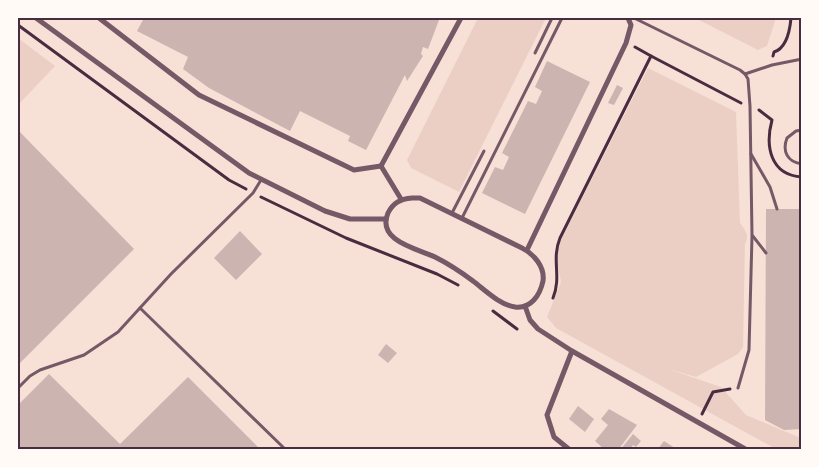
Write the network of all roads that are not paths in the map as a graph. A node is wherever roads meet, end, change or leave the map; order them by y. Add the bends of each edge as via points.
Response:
1 (36, 18) edge
2 (99, 18) edge
3 (461, 18) edge
4 (552, 18) edge
5 (562, 18) edge
6 (628, 18) edge
7 (634, 18) edge
8 (535, 52) dead end
9 (802, 59) edge
10 (745, 74) junction
11 (802, 130) edge
12 (484, 151) dead end
13 (750, 153) junction
14 (802, 164) edge
15 (381, 166) junction
16 (262, 179) junction
17 (401, 199) junction
18 (777, 209) dead end
19 (451, 214) junction
20 (462, 218) junction
21 (386, 219) junction
22 (752, 235) junction
23 (527, 250) junction
24 (766, 253) dead end
25 (525, 306) junction
26 (140, 308) junction
27 (572, 351) junction
28 (18, 388) edge
29 (738, 388) road end
30 (286, 450) edge
31 (570, 450) edge
32 (747, 450) edge

1 - 16 street via 249,173
2 - 15 street via 199,95 354,170
3 - 15 street
4 - 8 lane
5 - 20 lane
6 - 23 street via 631,26 626,43
7 - 10 lane
9 - 10 lane
10 - 13 lane via 749,92
11 - 14 lane via 787,138 785,150 790,160
12 - 19 lane
13 - 18 lane via 770,187
13 - 22 lane
15 - 17 street
16 - 21 street via 350,219
16 - 26 lane via 253,193
17 - 19 street via 420,198
17 - 21 street via 391,208
19 - 20 street
20 - 23 street
21 - 25 street via 390,233 403,244 458,270 504,304
22 - 24 lane
22 - 29 lane via 749,350
23 - 25 street via 542,266 543,277 541,290
25 - 27 street via 530,320 538,329
26 - 28 lane via 118,332 84,355 40,370
26 - 30 lane
27 - 31 street via 547,415 554,437
27 - 32 street

